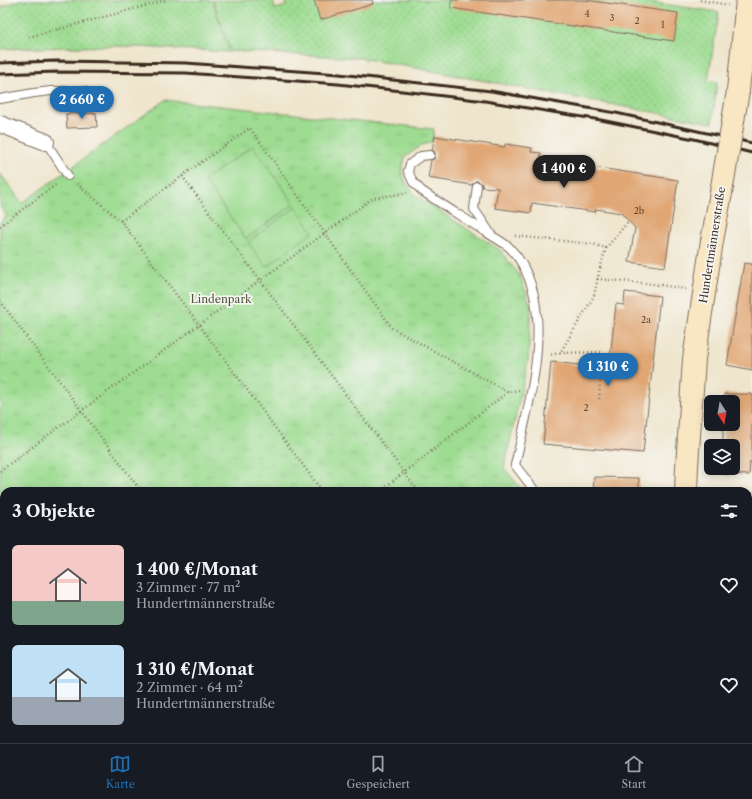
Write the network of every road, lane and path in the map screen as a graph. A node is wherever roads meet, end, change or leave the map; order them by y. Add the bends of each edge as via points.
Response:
1 (167, 0) edge
2 (700, 0) edge
3 (741, 3) edge
4 (28, 36) dead end
5 (85, 91) dead end
6 (0, 99) edge
7 (0, 124) edge
8 (46, 142) joint
9 (430, 155) dead end
10 (68, 176) junction
11 (182, 176) junction
12 (477, 186) dead end
13 (422, 191) junction
14 (121, 221) junction
15 (628, 222) dead end
16 (0, 226) edge
17 (324, 233) junction
18 (493, 237) junction
19 (606, 248) junction
20 (597, 279) junction
21 (260, 280) junction
22 (680, 288) dead end
23 (0, 301) edge
24 (199, 325) junction
25 (560, 353) junction
26 (537, 357) junction
27 (533, 386) junction
28 (508, 392) junction
29 (599, 401) dead end
30 (81, 411) junction
31 (0, 471) edge
32 (404, 472) junction
33 (138, 487) edge
34 (319, 487) edge
35 (385, 487) edge
36 (415, 487) edge
37 (532, 487) edge
38 (686, 487) edge

1 - 4 path
2 - 3 path
3 - 38 street, Hundertmännerstraße, bridge via 738,91 694,359
5 - 6 lane via 51,91
7 - 8 street
8 - 10 lane
9 - 13 lane via 421,156 410,163 408,171 413,182
10 - 14 path
10 - 16 path
11 - 14 path
11 - 17 path via 250,128
11 - 21 path
12 - 18 lane via 474,209
13 - 17 path via 373,198
13 - 18 lane
14 - 24 path
15 - 19 path
17 - 21 path
17 - 28 path via 392,328
18 - 19 path via 516,236 593,244
18 - 26 lane via 509,247 520,260 529,278 535,296
19 - 20 path
20 - 22 path
20 - 25 path via 594,296
21 - 24 path
21 - 32 path
23 - 30 path
24 - 30 path
24 - 34 path
25 - 26 path
25 - 29 path via 602,352
26 - 27 lane
27 - 28 path
27 - 37 lane via 516,466
28 - 32 path
30 - 31 path
30 - 33 path
32 - 35 path
32 - 36 path

